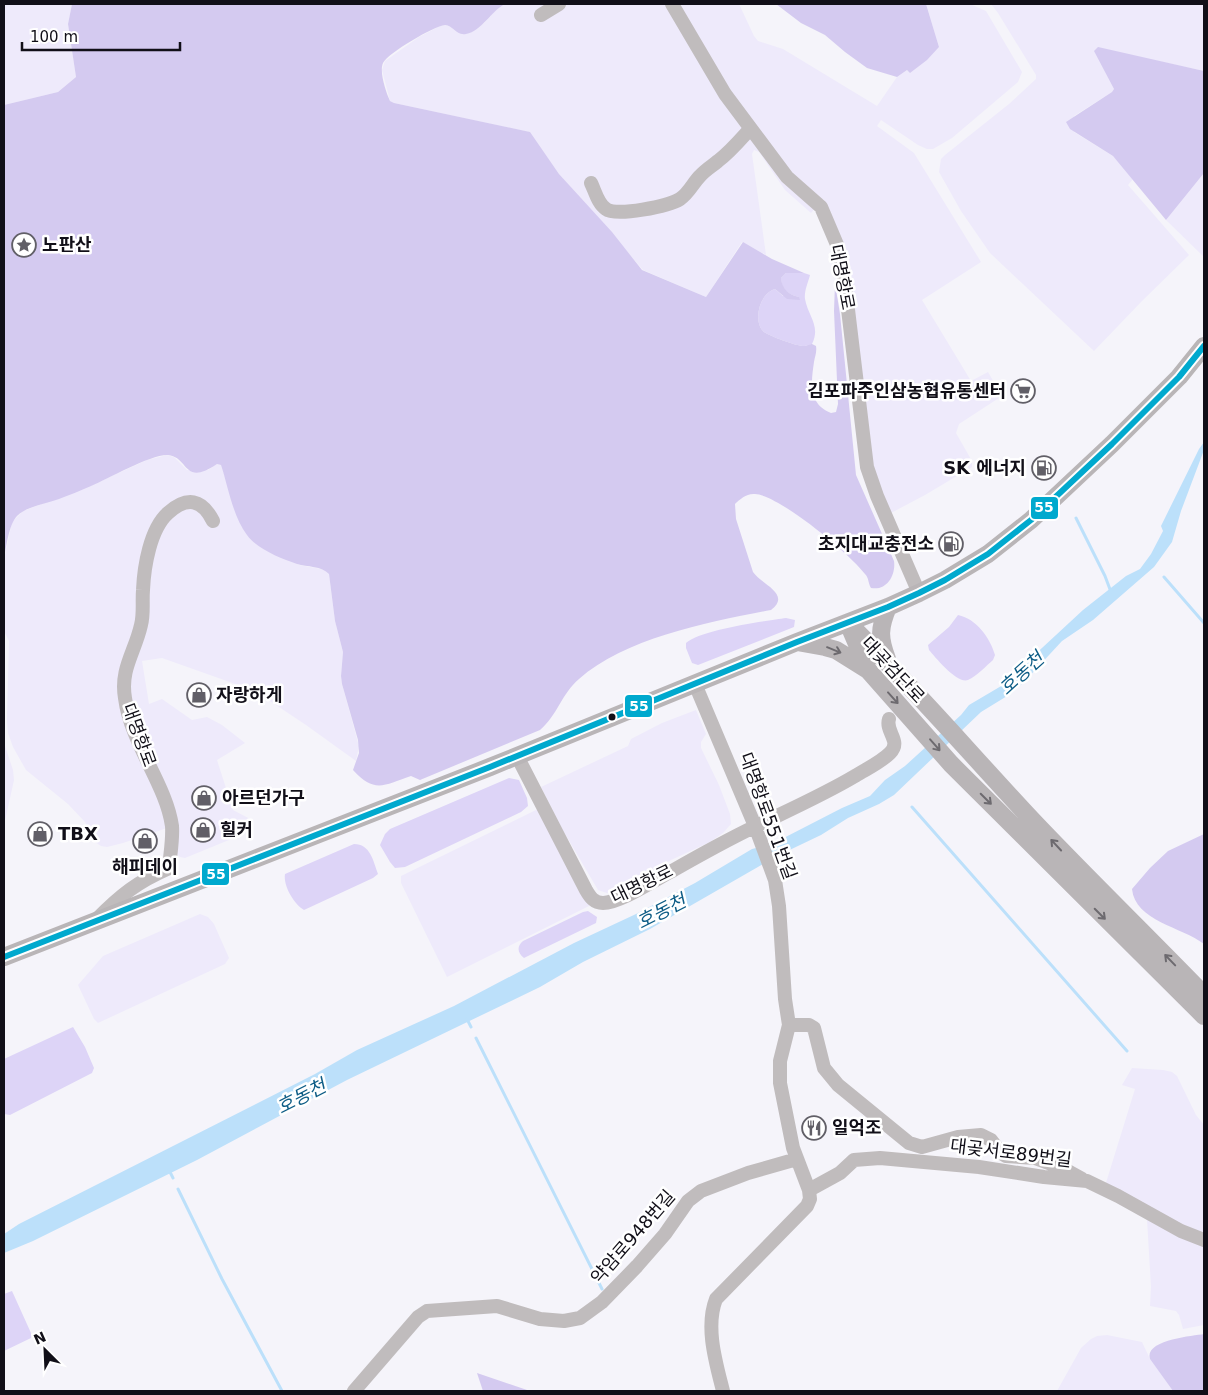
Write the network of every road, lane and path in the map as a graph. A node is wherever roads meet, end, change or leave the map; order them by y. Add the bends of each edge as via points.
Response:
1 (559, 4) edge
2 (672, 4) edge
3 (541, 14) dead end
4 (750, 128) junction
5 (591, 183) dead end
6 (1204, 346) edge
7 (213, 521) dead end
8 (919, 593) junction
9 (888, 607) junction
10 (848, 623) junction
11 (797, 642) junction
12 (888, 662) junction
13 (868, 670) junction
14 (695, 684) junction
15 (889, 719) dead end
16 (517, 756) junction
17 (756, 829) junction
18 (95, 922) junction
19 (4, 957) edge
20 (1204, 995) edge
21 (1204, 1016) edge
22 (789, 1025) junction
23 (797, 1159) junction
24 (1087, 1181) junction
25 (809, 1190) junction
26 (1204, 1240) edge
27 (354, 1391) edge
28 (723, 1391) edge

1 - 3 street
2 - 4 street, 대명항로 via 708,69
4 - 5 street via 698,178 685,195 661,206 612,212 601,204
4 - 8 street, 대명항로 via 787,177 821,206 833,233 843,268 867,468
6 - 8 main road, 대명항로 via 1179,377 1031,520 988,554
7 - 18 street, 대명항로 via 198,502 190,502 173,509 157,526 144,572 141,625 124,678 132,726 169,814 172,835 169,868 136,884
8 - 9 main road, 대명항로
9 - 10 main road, 대명항로
9 - 12 main road via 880,631
10 - 11 main road, 대명항로
10 - 12 main road, 대곶검단로
10 - 13 main road, 대곶검단로
11 -> 13 main road via 836,650
11 - 14 main road, 대명항로
20 -> 12 main road, 대곶검단로 via 1060,850
13 -> 21 main road, 대곶검단로 via 951,764
14 - 16 main road, 대명항로
14 - 17 street, 대명항로551번길
15 - 17 street via 889,730 895,740 890,753 833,789
16 - 17 street, 대명항로 via 586,890 596,902 604,903 627,895
16 - 18 main road, 대명항로
17 - 22 street, 대명항로551번길 via 772,873 779,906
18 - 19 main road, 대명항로
22 - 23 street, 대명항로551번길 via 780,1061 780,1083
22 - 24 street via 814,1028 824,1068 838,1085 909,1144 922,1147 958,1137 981,1135 991,1140 1006,1156 1035,1158
23 - 25 street, 대명항로551번길
23 - 27 street, 약암로948번길 via 701,1191 684,1207 637,1266 602,1302 580,1318 564,1321 540,1318 498,1306 427,1311
24 - 25 street, 대곶서로89번길 via 880,1158 854,1160 840,1173
24 - 26 street, 대곶서로89번길
25 - 28 street via 807,1206 716,1299 712,1313 713,1340

